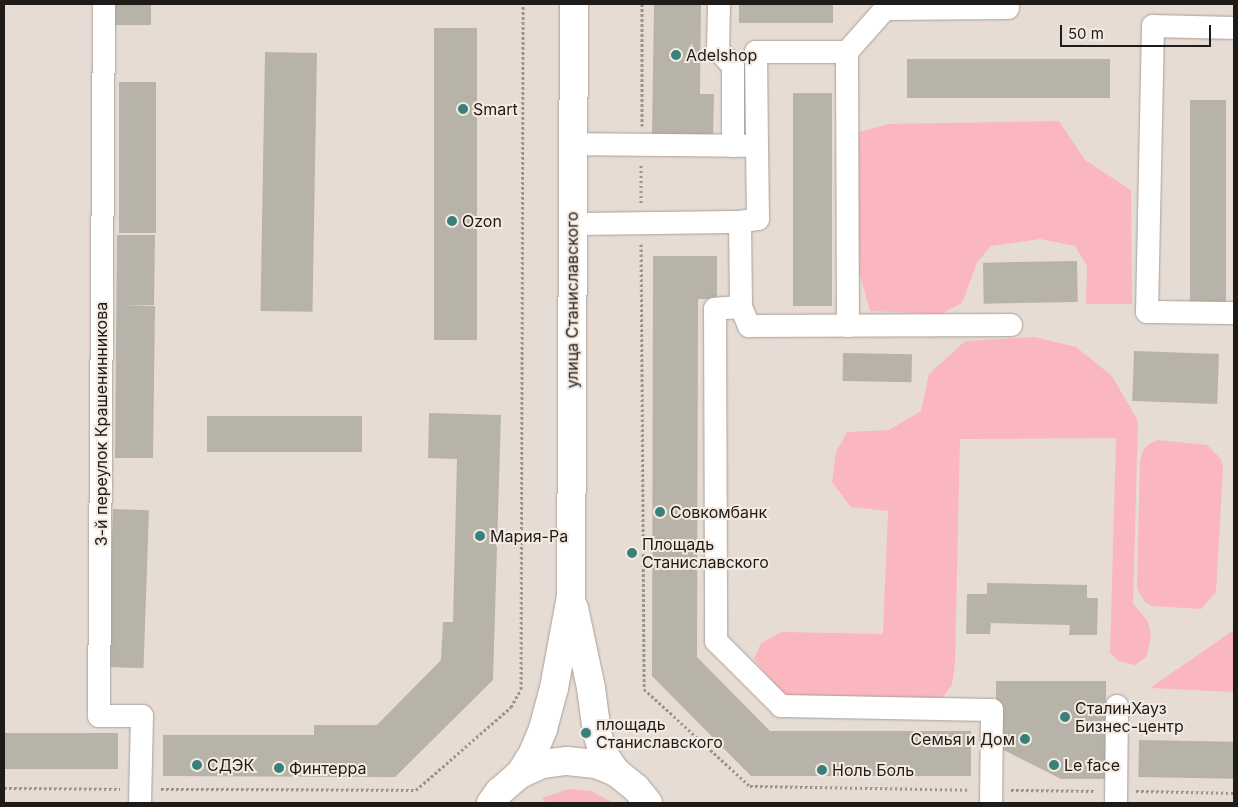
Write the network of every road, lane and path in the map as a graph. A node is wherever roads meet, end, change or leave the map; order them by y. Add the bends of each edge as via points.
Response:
1 (104, 4) edge
2 (523, 4) edge
3 (574, 4) edge
4 (642, 4) edge
5 (719, 4) edge
6 (1008, 8) dead end
7 (1234, 28) edge
8 (756, 52) junction
9 (847, 52) junction
10 (733, 66) junction
11 (573, 144) junction
12 (642, 146) junction
13 (733, 146) junction
14 (757, 146) junction
15 (641, 222) junction
16 (740, 222) junction
17 (572, 224) junction
18 (741, 307) junction
19 (1234, 314) edge
20 (1011, 325) dead end
21 (848, 326) junction
22 (571, 596) junction
23 (1116, 706) dead end
24 (616, 772) junction
25 (520, 774) junction
26 (4, 788) edge
27 (1234, 793) edge
28 (140, 796) edge
29 (991, 797) edge
30 (1116, 797) edge
31 (491, 803) edge
32 (648, 803) edge

1 - 28 street, 3-й переулок Крашенинникова via 100,716 142,716
2 - 28 path via 521,689 511,707 416,790
3 - 11 main road, улица Станиславского
4 - 12 path
5 - 10 street via 718,50
6 - 9 street via 885,9
7 - 19 street via 1153,26 1147,312
8 - 9 street
8 - 10 street
8 - 14 street
9 - 21 street
10 - 13 street
11 - 12 street
11 - 17 main road, улица Станиславского
12 - 13 street
12 - 15 path
13 - 14 street
14 - 16 street via 758,219
15 - 16 street
15 - 17 street
15 - 29 path via 644,689 750,786
16 - 18 street
17 - 22 main road, улица Станиславского
18 - 21 street via 749,326
18 - 29 street via 715,309 716,641 781,706 992,710
20 - 21 street
22 - 24 main road via 603,753
22 - 25 main road via 554,688 533,753
23 - 30 street
24 - 25 main road via 596,764 567,761 542,764
24 - 32 main road
25 - 31 main road via 498,792
26 - 28 path
27 - 30 path
29 - 30 path

